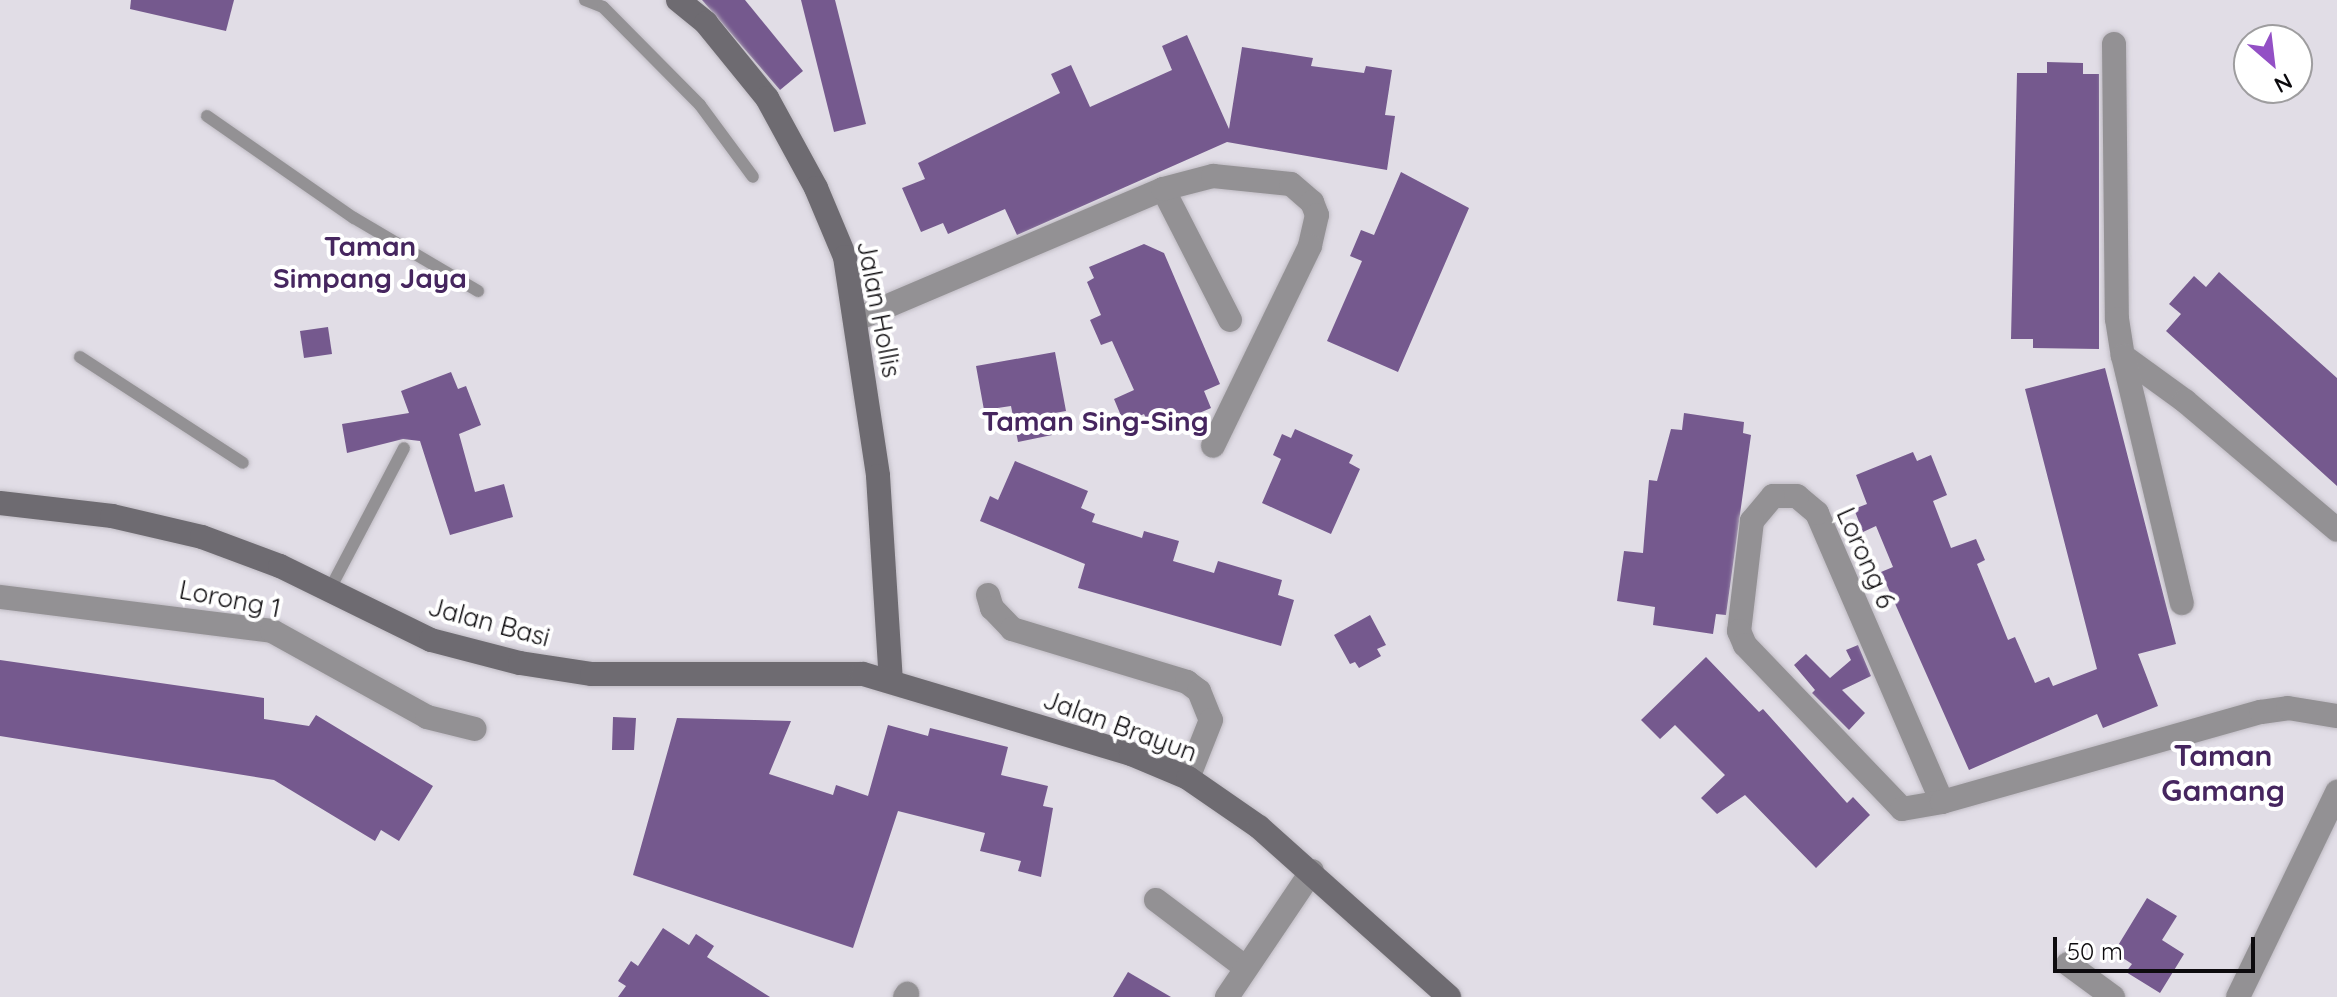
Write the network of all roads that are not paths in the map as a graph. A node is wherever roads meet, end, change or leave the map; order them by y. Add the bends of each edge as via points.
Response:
1 (585, 0) edge
2 (678, 0) edge
3 (2114, 44) dead end
4 (207, 116) dead end
5 (753, 177) dead end
6 (1163, 189) junction
7 (478, 291) dead end
8 (857, 319) junction
9 (1230, 320) dead end
10 (2123, 356) junction
11 (80, 357) dead end
12 (1213, 446) dead end
13 (404, 448) dead end
14 (243, 463) dead end
15 (0, 503) edge
16 (2337, 530) edge
17 (330, 589) junction
18 (988, 595) dead end
19 (0, 597) edge
20 (2182, 603) dead end
21 (891, 680) junction
22 (2337, 716) edge
23 (475, 729) dead end
24 (1188, 778) junction
25 (2337, 792) edge
26 (1942, 802) junction
27 (1312, 871) junction
28 (1156, 900) dead end
29 (2068, 964) dead end
30 (1245, 967) junction
31 (1235, 994) edge
32 (1449, 997) edge
33 (2113, 997) edge
34 (2238, 997) edge

1 - 5 lane via 603,7 700,105
2 - 8 main road, Jalan Hollis via 706,23 767,98 839,243
3 - 10 street via 2117,319
4 - 7 lane via 354,218
6 - 8 street
6 - 9 street
6 - 12 street via 1213,176 1274,179 1302,191 1317,215 1310,246
8 - 21 main road, Jalan Hollis via 878,476
10 - 16 street via 2185,401
10 - 20 street
11 - 14 lane
13 - 17 lane
15 - 17 main road, Jalan Basi via 159,524 249,553
17 - 21 main road, Jalan Basi via 431,640 520,663 592,674 863,674
18 - 24 street via 992,608 1012,629 1187,682 1199,691 1211,720
19 - 23 street, Lorong 1 via 272,631 427,717
21 - 24 main road, Jalan Brayun via 1131,754
22 - 26 street, Lorong 6 via 2288,708 2261,712
24 - 27 main road, Jalan Brayun
25 - 34 street
26 - 26 street, Lorong 6 via 1912,810 1893,804 1745,645 1737,615 1752,521 1773,496 1797,496 1817,513
27 - 30 street
27 - 32 main road, Jalan Brayun via 1363,924
28 - 30 street
29 - 33 street
30 - 31 street

